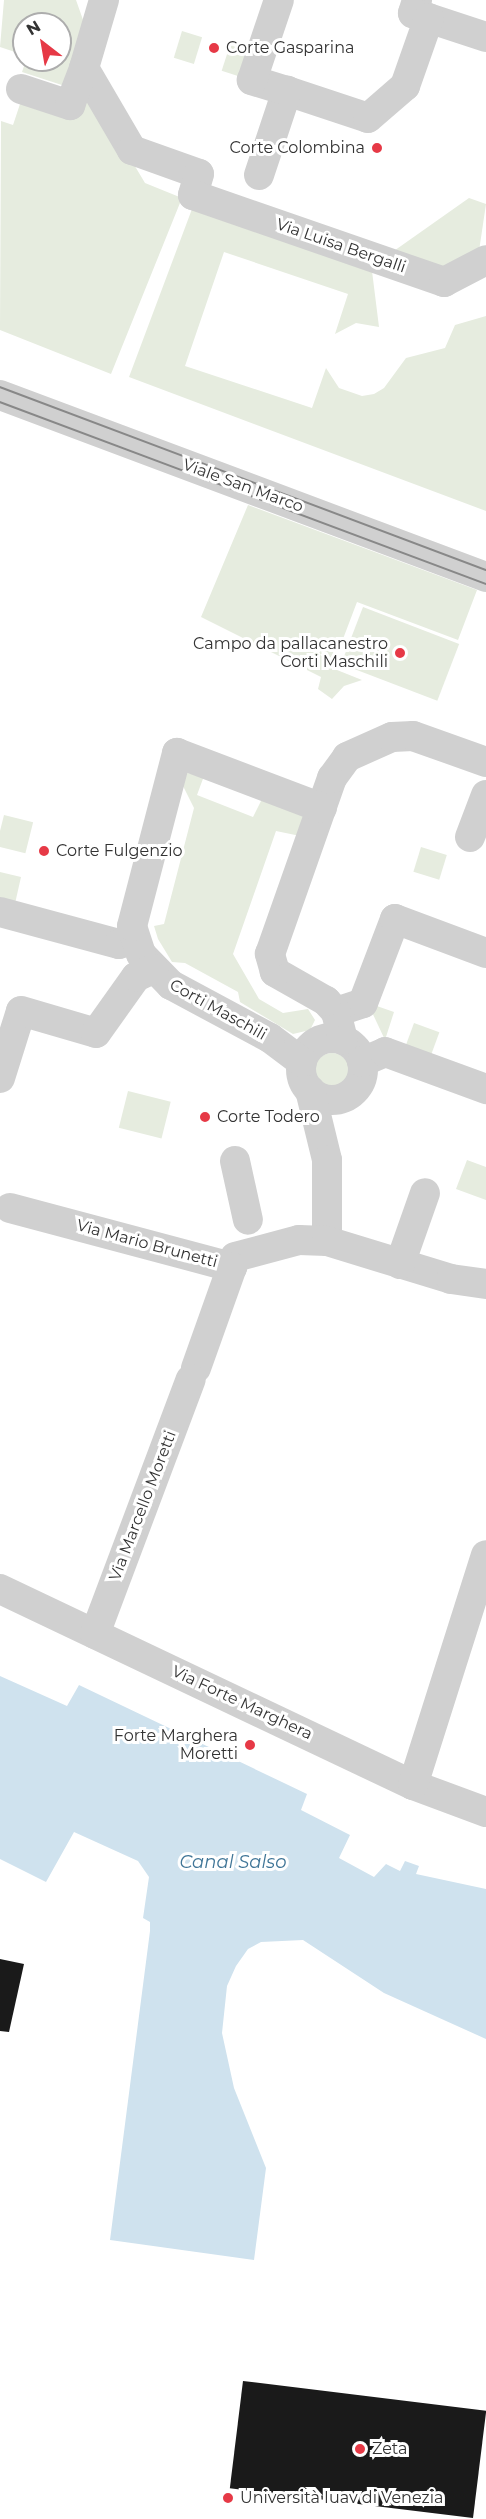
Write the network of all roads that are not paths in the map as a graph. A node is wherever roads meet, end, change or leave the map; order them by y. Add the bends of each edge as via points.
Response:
1 (104, 0) edge
2 (279, 0) edge
3 (419, 10) edge
4 (486, 38) edge
5 (84, 68) junction
6 (21, 89) dead end
7 (287, 91) junction
8 (259, 175) dead end
9 (486, 260) edge
10 (0, 395) edge
11 (486, 577) edge
12 (486, 762) edge
13 (486, 795) edge
14 (322, 808) junction
15 (470, 837) dead end
16 (0, 912) edge
17 (134, 938) junction
18 (475, 948) edge
19 (153, 969) junction
20 (11, 1025) edge
21 (339, 1026) junction
22 (306, 1076) junction
23 (358, 1076) junction
24 (0, 1078) edge
25 (478, 1091) edge
26 (327, 1160) junction
27 (235, 1161) dead end
28 (425, 1193) dead end
29 (10, 1208) dead end
30 (248, 1220) dead end
31 (327, 1241) junction
32 (400, 1264) junction
33 (232, 1267) junction
34 (486, 1284) edge
35 (486, 1555) edge
36 (0, 1589) edge
37 (95, 1634) junction
38 (413, 1785) junction
39 (486, 1812) edge

1 - 5 street
2 - 7 street via 252,80
3 - 4 street
3 - 7 street via 405,86 368,118
5 - 6 street via 70,105
5 - 9 street, Via Luisa Bergalli via 132,150 199,174 193,195 444,282
7 - 8 street
10 - 11 street, Viale San Marco
12 - 14 street via 413,736 392,737 347,757 332,778
13 - 15 street
14 - 17 street via 177,753 132,926
14 - 21 street via 270,954 271,964
16 - 17 street via 119,944
17 - 19 street, Corti Maschili
18 - 21 street via 395,919 363,1003
19 - 20 street via 136,977 96,1033
19 - 22 street, Corti Maschili via 171,985 270,1038
20 - 24 street
21 - 22 street via 332,1038 313,1045
21 - 23 street
22 - 23 street, Corti Maschili via 337,1099
22 - 26 street
23 - 25 street, Corti Maschili via 385,1052
23 - 26 street
26 - 31 street
27 - 30 street
28 - 32 street
29 - 33 street, Via Mario Brunetti
31 - 32 street, Via Mario Brunetti
31 - 33 street, Via Mario Brunetti via 299,1240 235,1257
32 - 34 street, Via Mario Brunetti
33 - 37 street, Via Marcello Moretti
35 - 38 street
36 - 37 street, Via Forte Marghera
37 - 38 street, Via Forte Marghera
38 - 39 street, Via Forte Marghera

